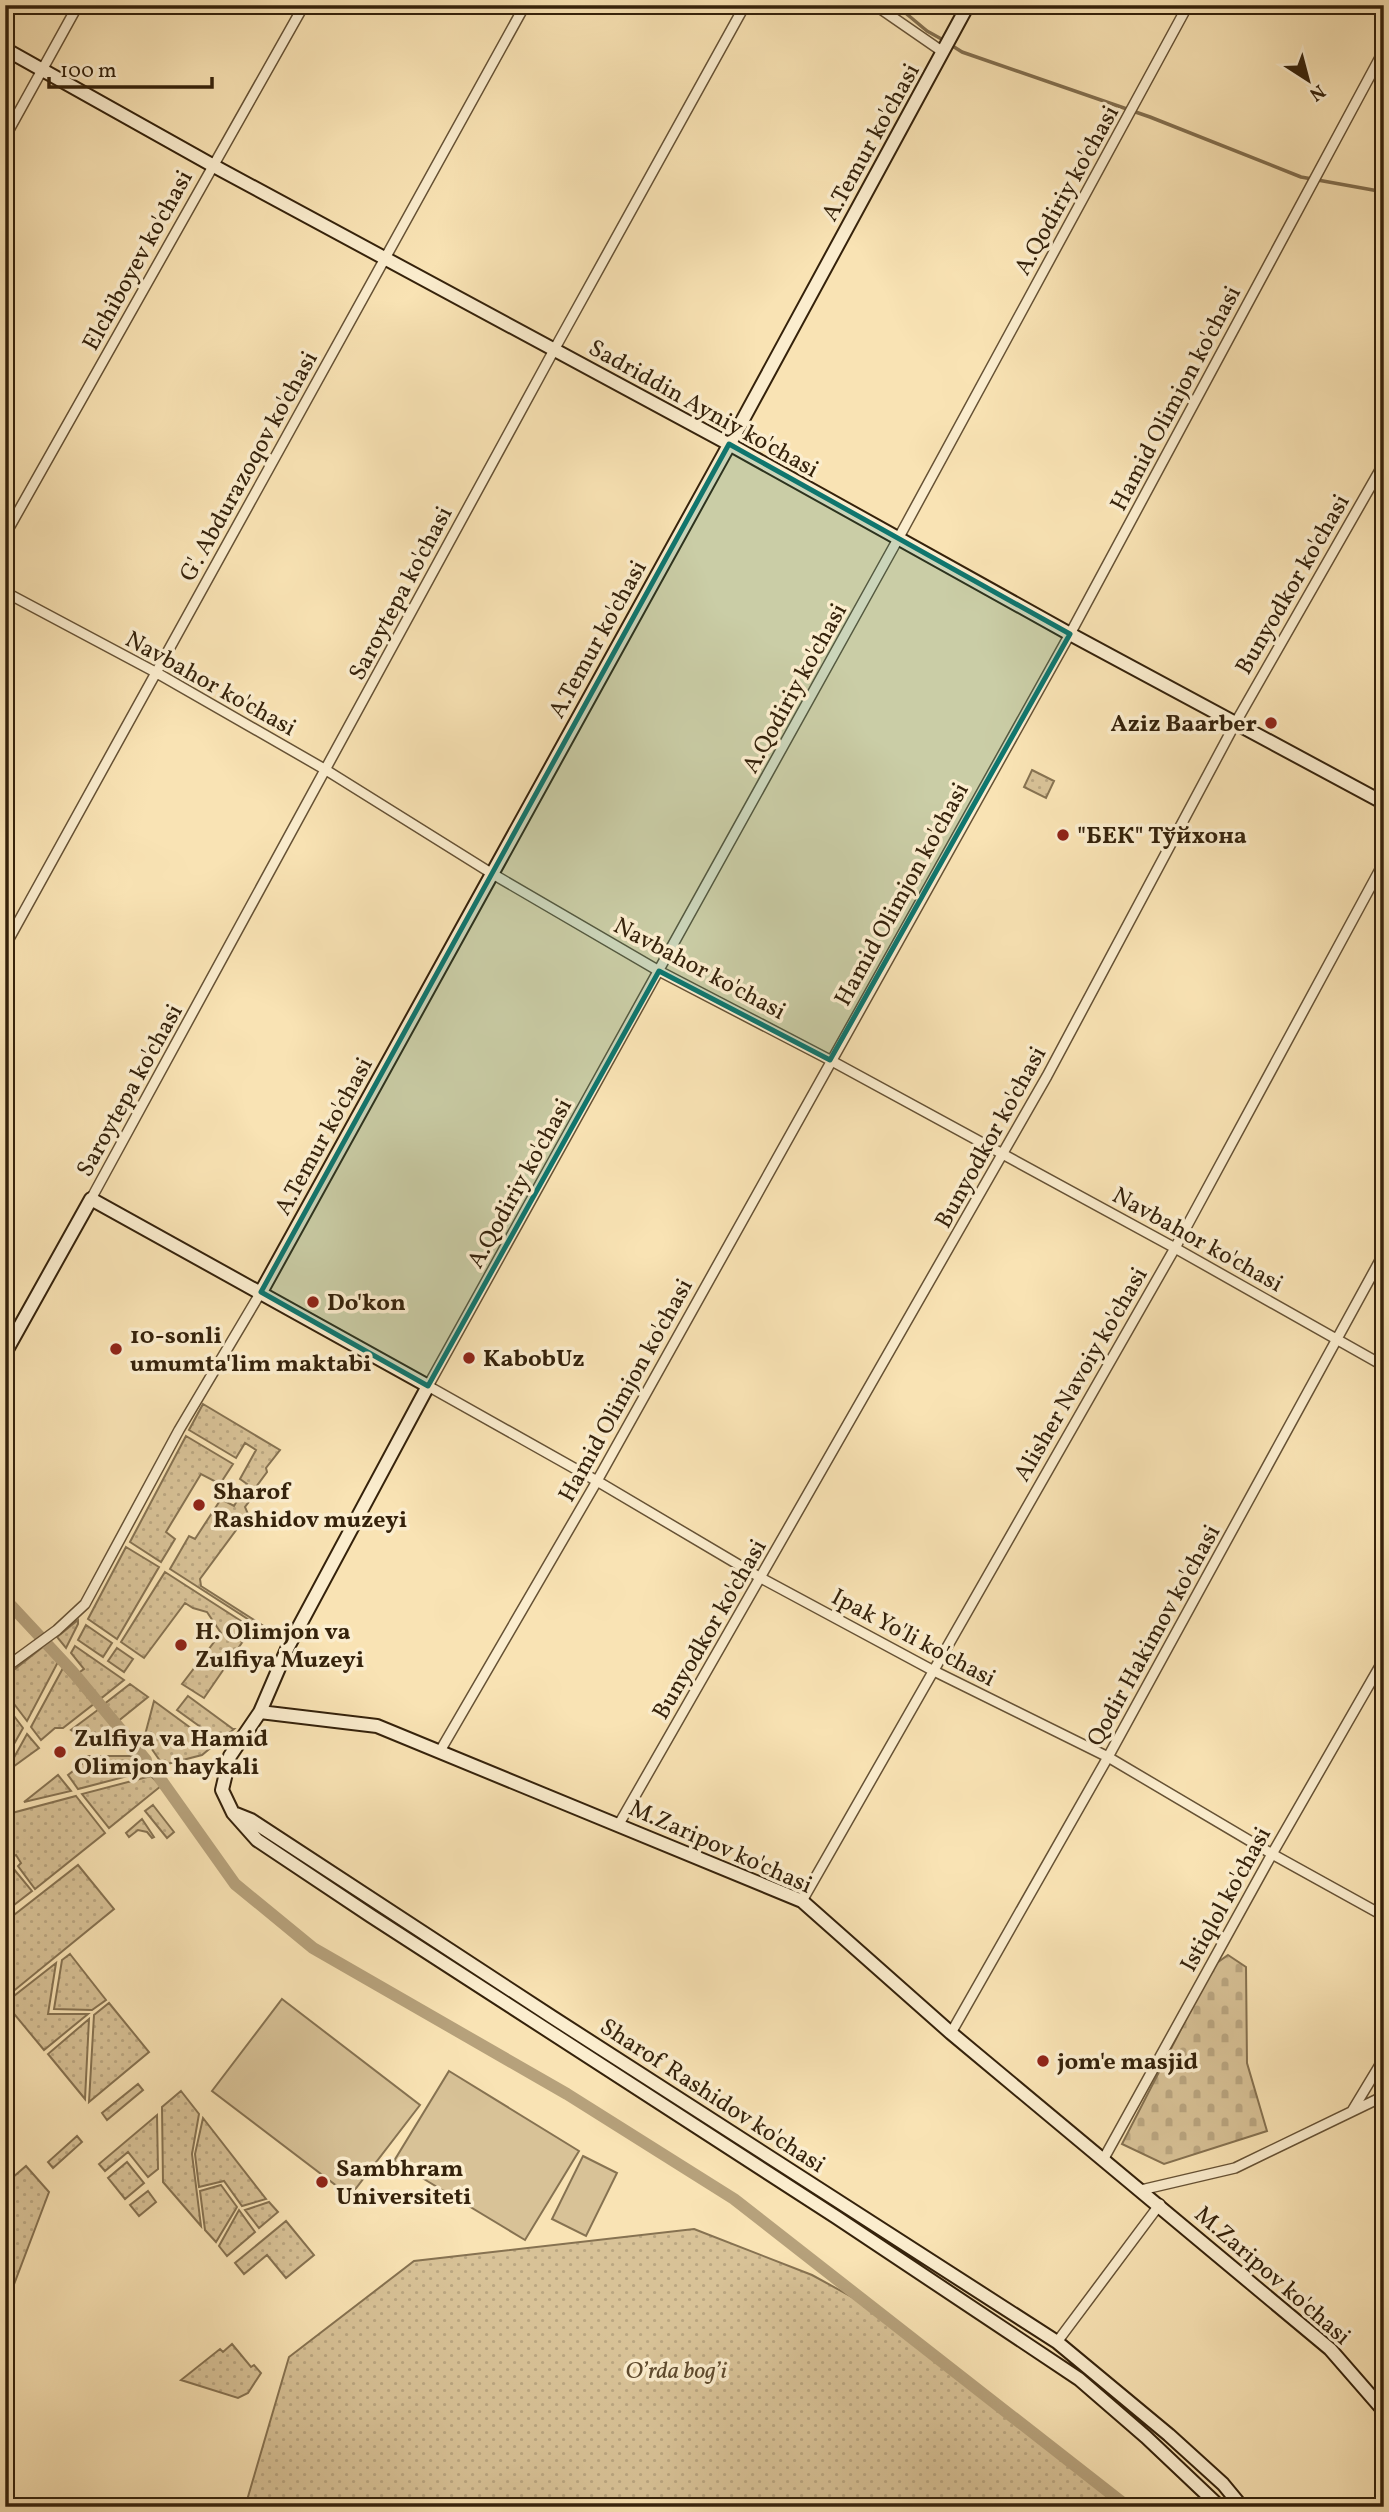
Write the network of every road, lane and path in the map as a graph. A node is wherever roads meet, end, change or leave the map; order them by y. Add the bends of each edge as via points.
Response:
1 (78, 5) edge
2 (304, 5) edge
3 (525, 5) edge
4 (745, 5) edge
5 (875, 5) edge
6 (968, 5) edge
7 (1188, 5) edge
8 (5, 49) edge
9 (1384, 50) edge
10 (943, 52) junction
11 (43, 70) junction
12 (5, 137) edge
13 (212, 165) junction
14 (384, 258) junction
15 (554, 350) junction
16 (729, 444) junction
17 (1384, 463) edge
18 (5, 535) edge
19 (898, 539) junction
20 (5, 592) edge
21 (1070, 634) junction
22 (156, 673) junction
23 (1236, 722) junction
24 (326, 770) junction
25 (1384, 803) edge
26 (1384, 862) edge
27 (491, 873) junction
28 (5, 946) edge
29 (659, 971) junction
30 (831, 1060) junction
31 (1003, 1154) junction
32 (91, 1199) junction
33 (1175, 1248) junction
34 (1384, 1253) edge
35 (261, 1292) junction
36 (1336, 1338) junction
37 (5, 1353) edge
38 (1384, 1366) edge
39 (428, 1386) junction
40 (597, 1481) junction
41 (761, 1578) junction
42 (1384, 1659) edge
43 (5, 1668) edge
44 (932, 1670) junction
45 (260, 1712) junction
46 (440, 1751) junction
47 (1108, 1757) junction
48 (233, 1813) junction
49 (619, 1824) junction
50 (1272, 1854) junction
51 (803, 1901) junction
52 (1384, 1916) edge
53 (951, 2033) junction
54 (1384, 2058) edge
55 (1384, 2096) edge
56 (1351, 2112) junction
57 (1102, 2160) junction
58 (1141, 2190) junction
59 (1160, 2204) junction
60 (1058, 2343) junction
61 (1046, 2357) junction
62 (1384, 2411) edge
63 (1220, 2507) edge
64 (1242, 2507) edge

1 - 11 street
2 - 13 street, Elchiboyev ko'chasi
3 - 14 street, G'. Abdurazoqov ko'chasi
4 - 15 street, Saroytepa ko'chasi
5 - 10 street
6 - 10 street, A.Temur ko'chasi
7 - 19 street, A.Qodiriy ko'chasi
8 - 11 street, Sadriddin Ayniy ko'chasi
9 - 21 street, Hamid Olimjon ko'chasi
10 - 16 street, A.Temur ko'chasi
11 - 12 street
11 - 13 street, Sadriddin Ayniy ko'chasi
13 - 14 street, Sadriddin Ayniy ko'chasi
13 - 18 street, Elchiboyev ko'chasi
14 - 15 street, Sadriddin Ayniy ko'chasi
14 - 22 street, G'. Abdurazoqov ko'chasi
15 - 16 street, Sadriddin Ayniy ko'chasi
15 - 24 street, Saroytepa ko'chasi
16 - 19 street, Sadriddin Ayniy ko'chasi
16 - 27 street, A.Temur ko'chasi
17 - 23 street, Bunyodkor ko'chasi
19 - 21 street, Sadriddin Ayniy ko'chasi
19 - 29 street, A.Qodiriy ko'chasi
20 - 22 street, Navbahor ko'chasi
21 - 23 street, Sadriddin Ayniy ko'chasi
21 - 30 street, Hamid Olimjon ko'chasi
22 - 24 street, Navbahor ko'chasi
22 - 28 street, G'. Abdurazoqov ko'chasi
23 - 25 street, Sadriddin Ayniy ko'chasi
23 - 31 street, Bunyodkor ko'chasi
24 - 27 street, Navbahor ko'chasi
24 - 32 street, Saroytepa ko'chasi
26 - 33 street, Alisher Navoiy ko'chasi
27 - 29 street, Navbahor ko'chasi
27 - 35 street, A.Temur ko'chasi
29 - 30 street, Navbahor ko'chasi
29 - 39 street, A.Qodiriy ko'chasi
30 - 31 street, Navbahor ko'chasi
30 - 40 street, Hamid Olimjon ko'chasi
31 - 33 street, Navbahor ko'chasi
31 - 41 street, Bunyodkor ko'chasi
32 - 35 street
32 - 37 street
33 - 36 street, Navbahor ko'chasi
33 - 44 street, Alisher Navoiy ko'chasi
34 - 36 street, Qodir Hakimov ko'chasi
35 - 39 street
35 - 43 street via 179,1430 85,1604
36 - 38 street, Navbahor ko'chasi
36 - 47 street, Qodir Hakimov ko'chasi
39 - 40 street, Ipak Yo'li ko'chasi
39 - 45 street via 288,1647
40 - 41 street, Ipak Yo'li ko'chasi
40 - 46 street, Hamid Olimjon ko'chasi
41 - 44 street, Ipak Yo'li ko'chasi
41 - 49 street, Bunyodkor ko'chasi
42 - 50 street, Istiqlol ko'chasi
44 - 47 street, Ipak Yo'li ko'chasi
44 - 51 street, Alisher Navoiy ko'chasi
45 - 46 street, M.Zaripov ko'chasi via 377,1726
45 - 48 street via 230,1756 222,1790
46 - 49 street, M.Zaripov ko'chasi
47 - 50 street, Ipak Yo'li ko'chasi
47 - 53 street, Qodir Hakimov ko'chasi
48 - 60 street, Sharof Rashidov ko'chasi via 251,1820
48 - 61 street via 257,1840 360,1909
49 - 51 street, M.Zaripov ko'chasi
50 - 52 street, Ipak Yo'li ko'chasi
50 - 57 street, Istiqlol ko'chasi
51 - 53 street, M.Zaripov ko'chasi
53 - 57 street, M.Zaripov ko'chasi
54 - 56 street
55 - 56 street
56 - 58 street via 1234,2168
57 - 58 street, M.Zaripov ko'chasi
58 - 59 street, M.Zaripov ko'chasi
59 - 60 street, M.Zaripov ko'chasi
59 - 62 street, M.Zaripov ko'chasi via 1330,2349
60 - 61 street
60 - 64 street, Sharof Rashidov ko'chasi via 1178,2443
61 - 63 street via 1079,2379

